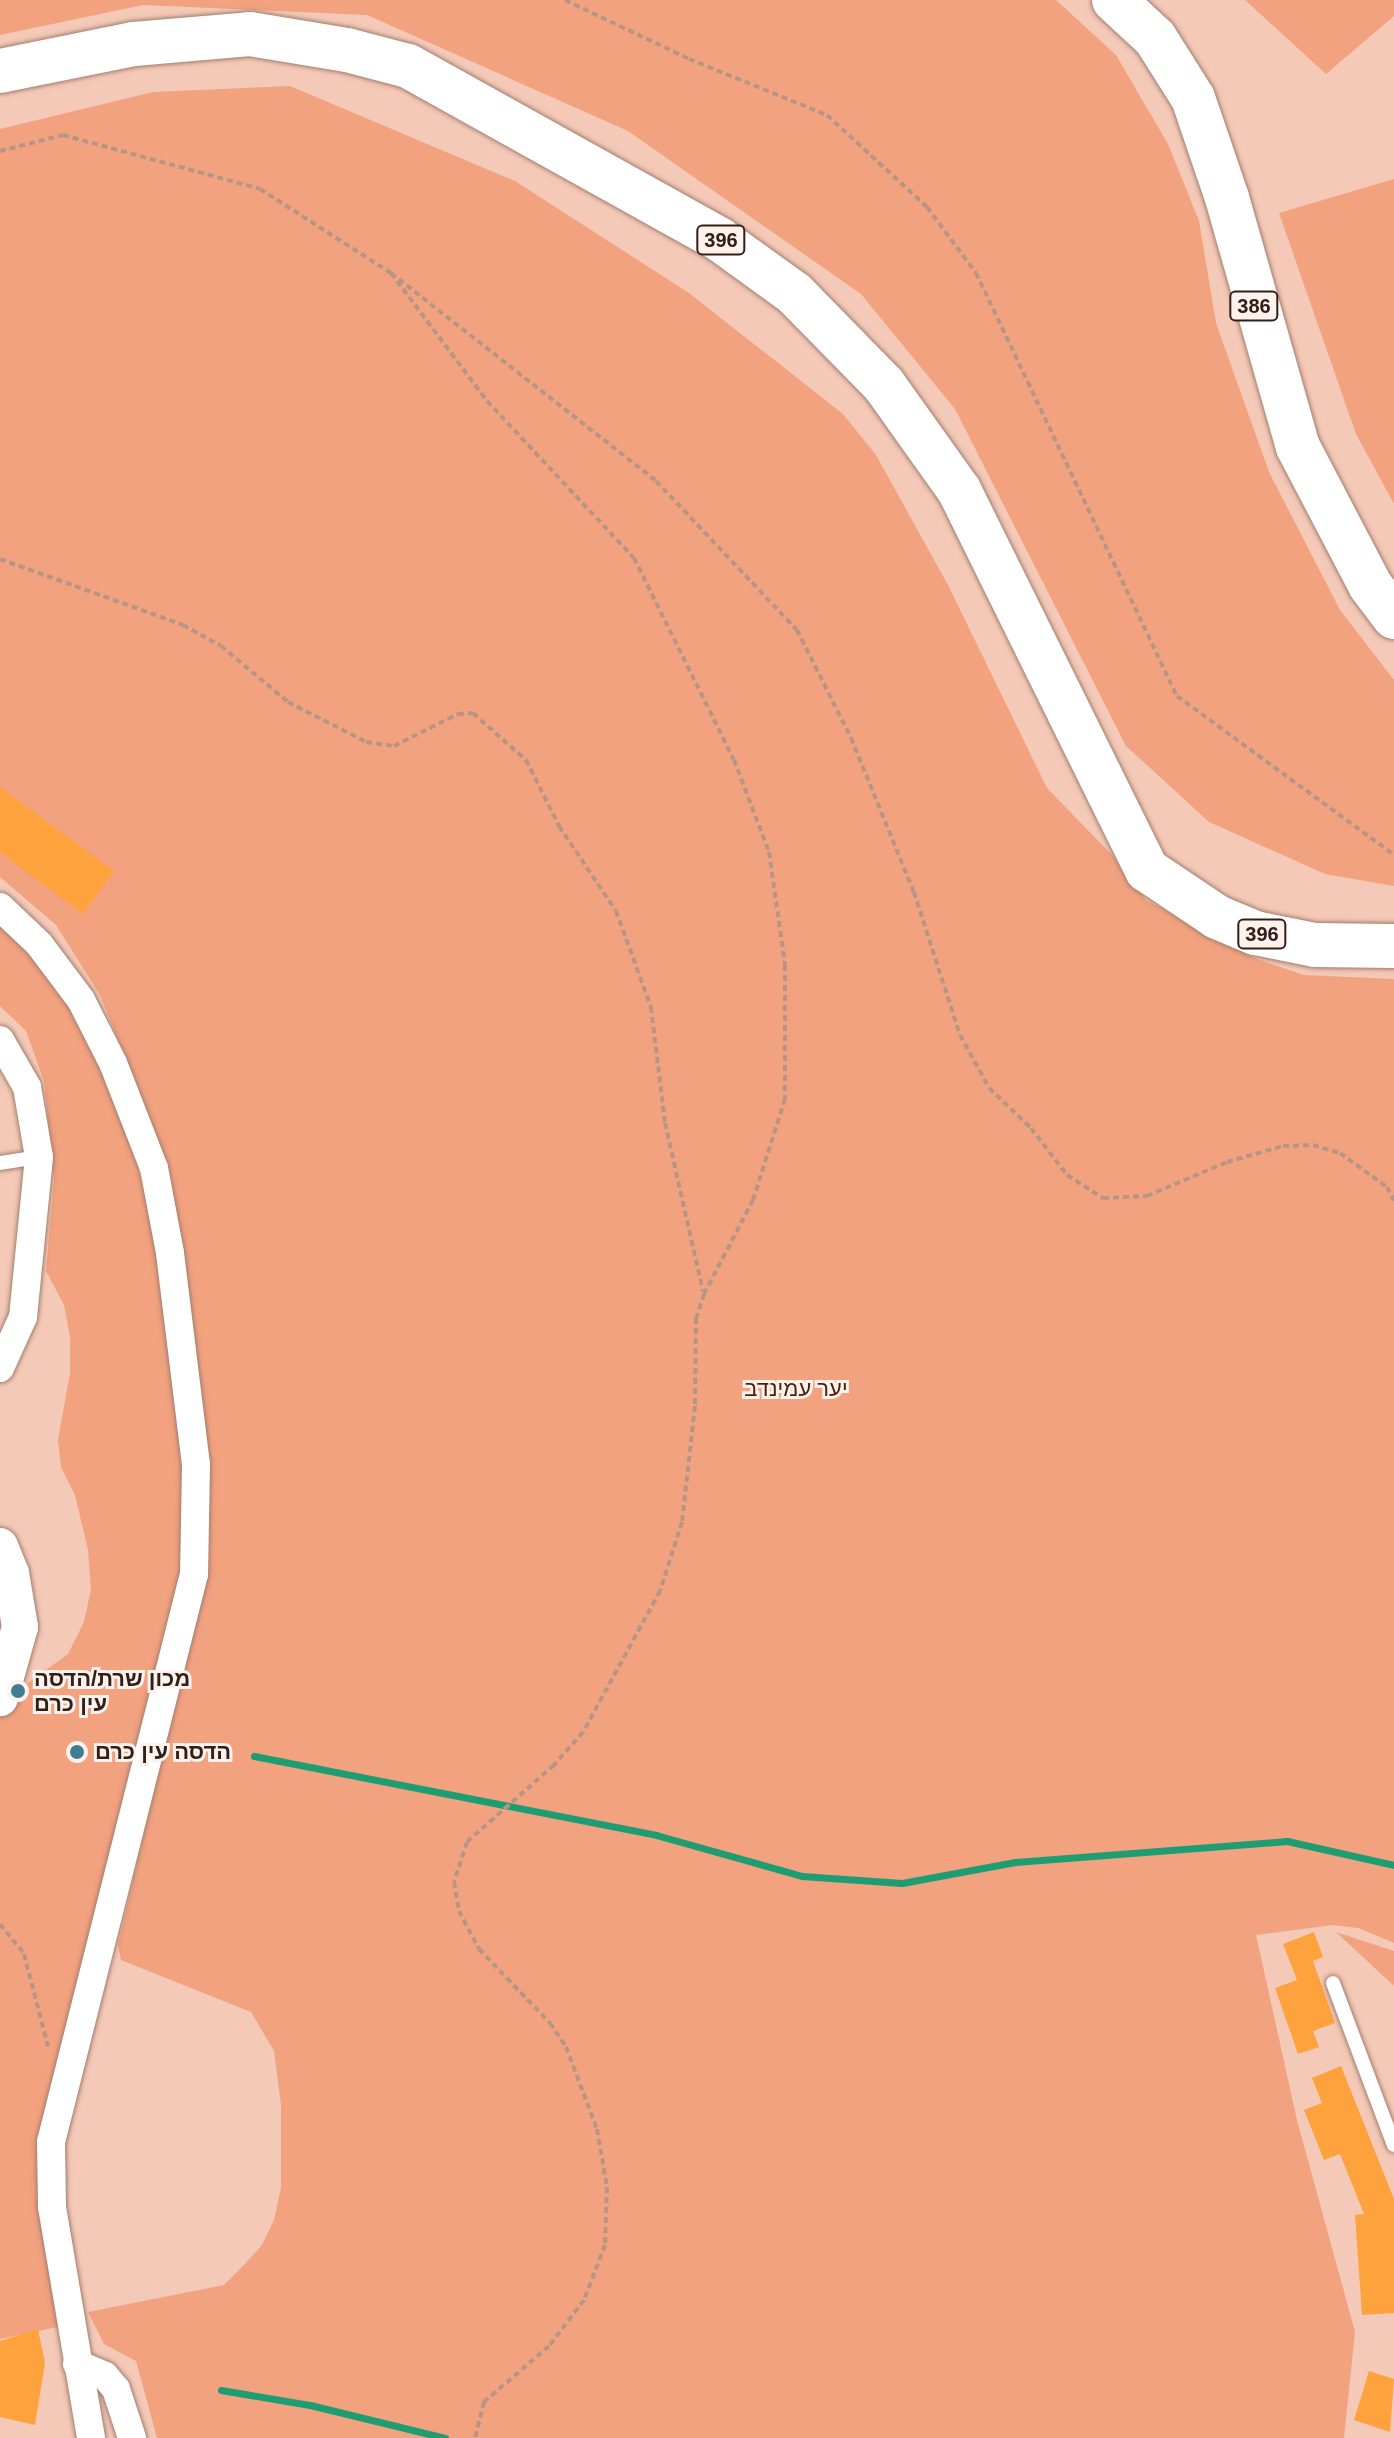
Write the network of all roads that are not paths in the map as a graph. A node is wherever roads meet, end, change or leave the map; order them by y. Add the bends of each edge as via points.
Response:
1 (1114, 0) edge
2 (0, 71) edge
3 (1394, 617) edge
4 (1147, 870) junction
5 (0, 907) edge
6 (1394, 925) edge
7 (1394, 946) edge
8 (0, 1040) edge
9 (39, 1157) junction
10 (0, 1163) edge
11 (0, 1368) edge
12 (0, 1546) edge
13 (10, 1638) edge
14 (0, 1698) edge
15 (1333, 1983) dead end
16 (1394, 2145) edge
17 (77, 2364) junction
18 (91, 2438) edge
19 (132, 2438) edge

1 - 3 main road, 386 via 1155,38 1193,98 1298,447 1370,585
2 - 4 main road, 396 via 134,44 250,34 347,50 408,66 719,239 794,293 884,385 959,490
4 - 6 main road, 396 via 1238,906 1314,925
4 - 7 main road, 396 via 1217,917 1255,933 1315,945
5 - 17 street via 39,944 81,1000 113,1063 154,1168 196,1464 194,1574 51,2142 52,2207
8 - 9 street via 27,1087
9 - 10 lane
9 - 11 street via 23,1317
12 - 13 street via 17,1597
13 - 14 street
15 - 16 lane
17 - 18 street
17 - 19 street via 105,2376 116,2389

